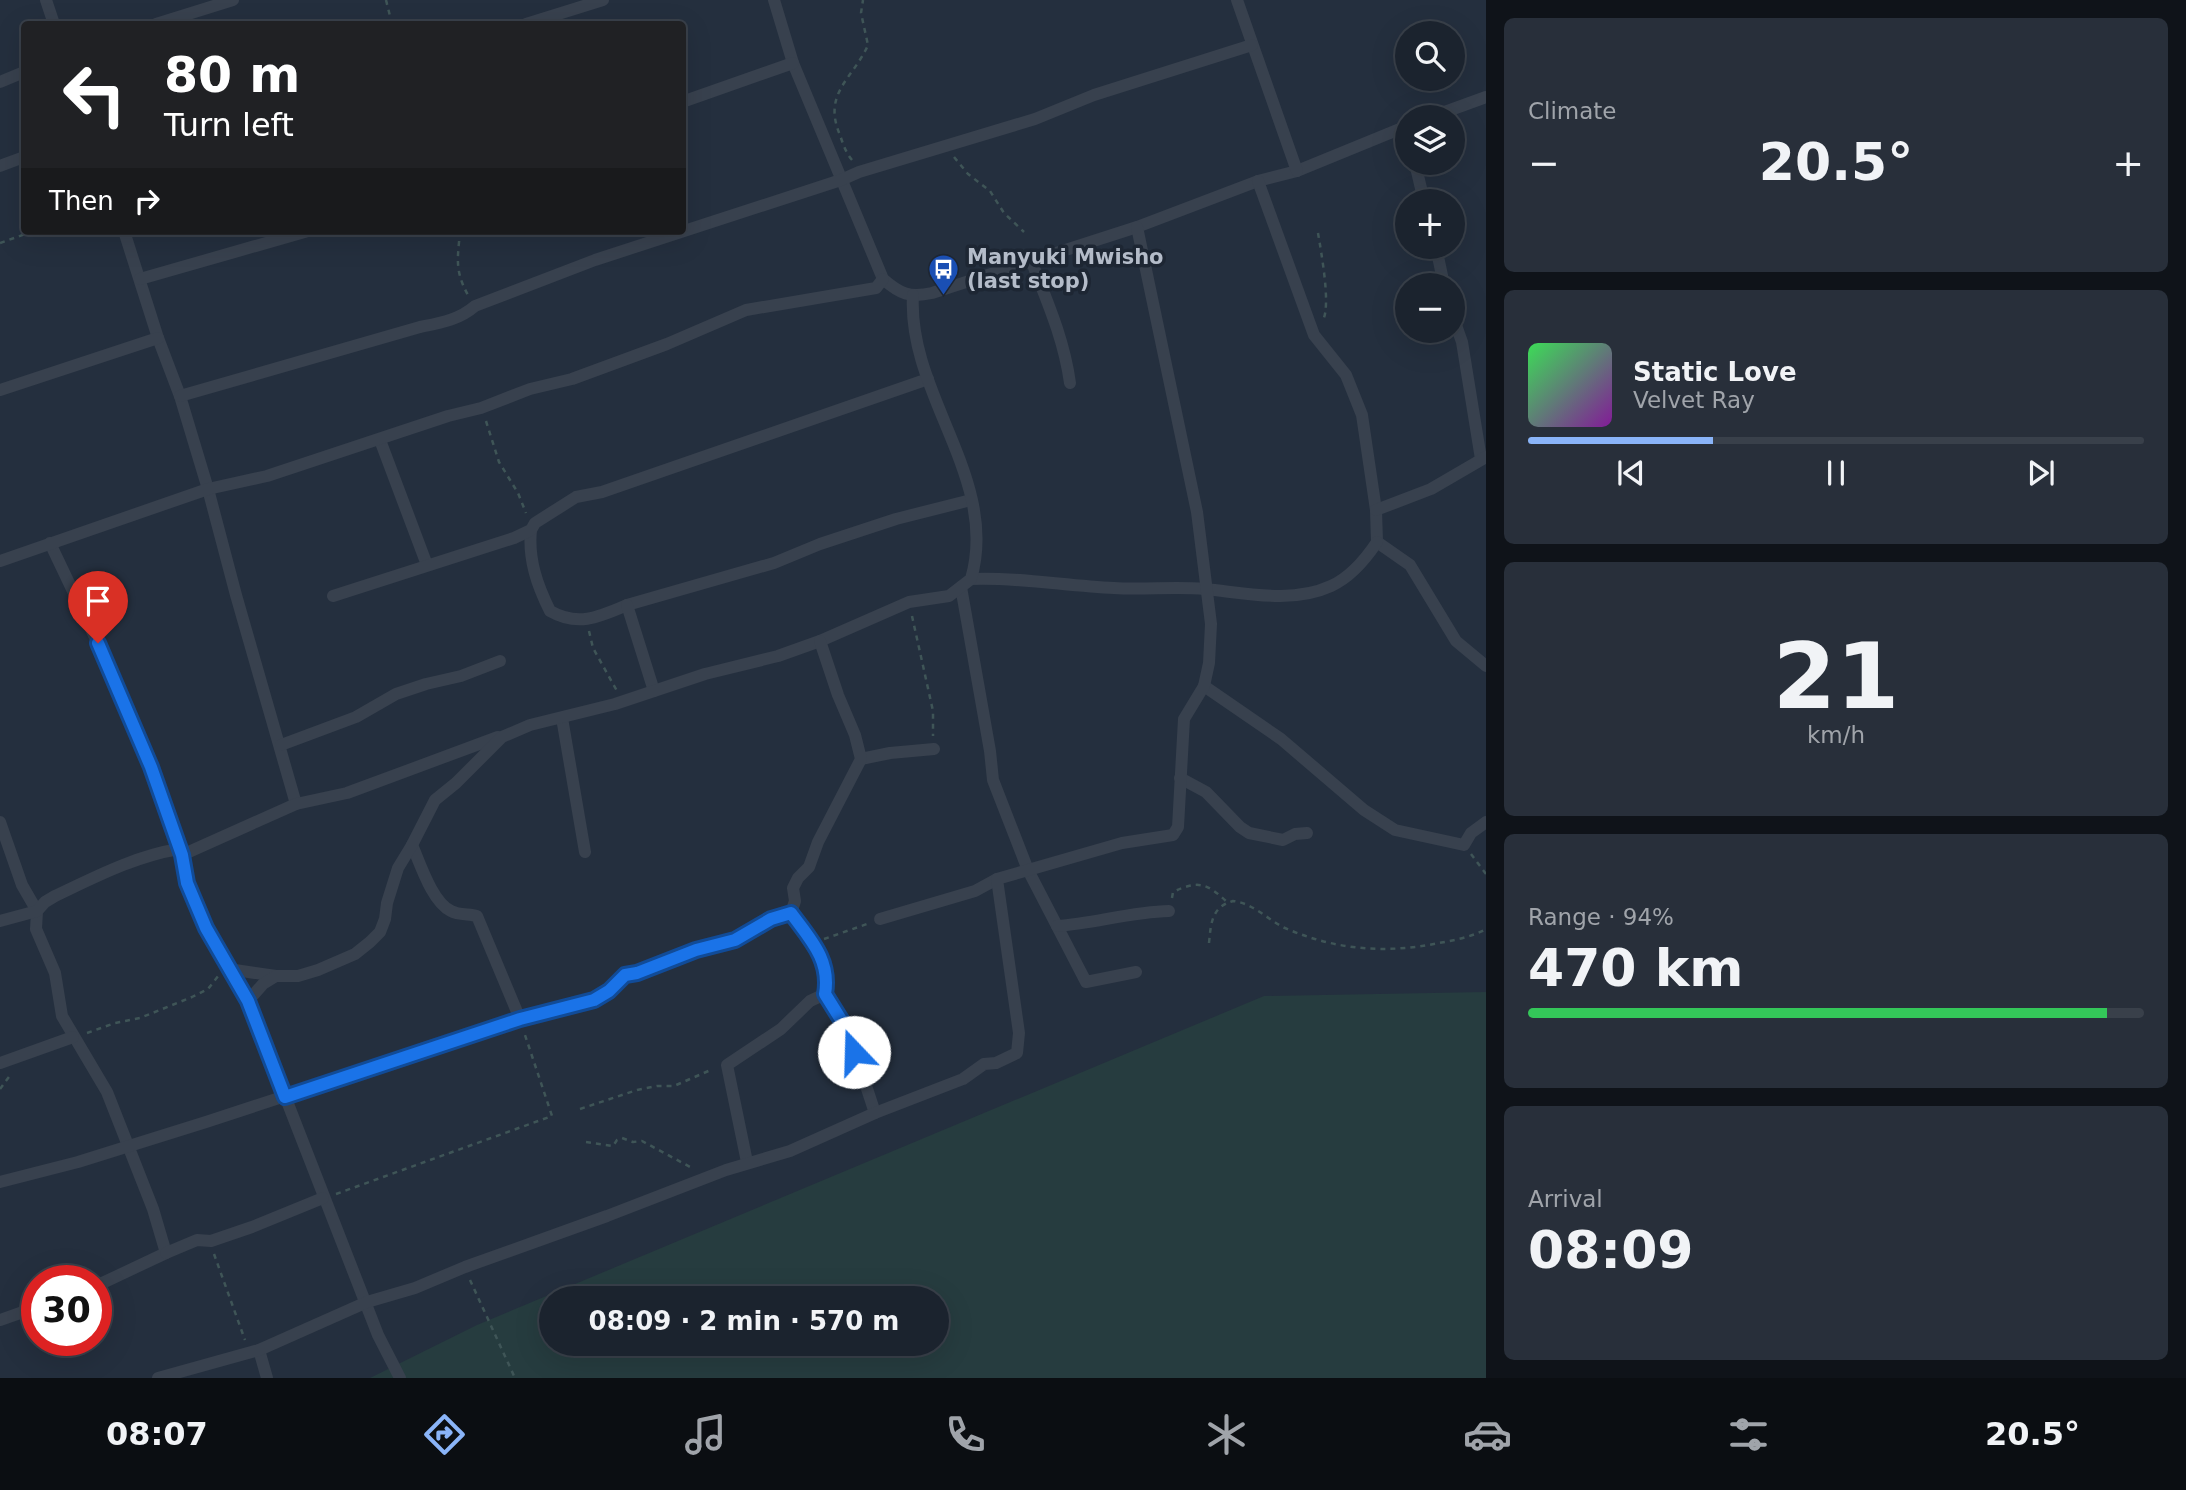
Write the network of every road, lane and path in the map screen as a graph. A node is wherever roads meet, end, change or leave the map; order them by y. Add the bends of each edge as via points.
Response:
1 (46, 0) edge
2 (233, 0) edge
3 (386, 0) edge
4 (603, 0) edge
5 (774, 0) edge
6 (863, 0) edge
7 (1237, 0) edge
8 (53, 21) edge
9 (166, 21) edge
10 (391, 21) edge
11 (536, 21) edge
12 (1252, 46) junction
13 (793, 63) junction
14 (21, 73) edge
15 (0, 82) edge
16 (1486, 97) edge
17 (686, 101) edge
18 (1464, 105) edge
19 (1395, 131) edge
20 (945, 146) junction
21 (21, 158) edge
22 (0, 166) edge
23 (1297, 171) junction
24 (859, 172) junction
25 (841, 180) junction
26 (1258, 181) junction
27 (1137, 227) junction
28 (686, 230) edge
29 (1024, 232) dead end
30 (1318, 233) dead end
31 (23, 235) edge
32 (125, 235) edge
33 (294, 235) edge
34 (459, 235) edge
35 (672, 235) edge
36 (0, 243) edge
37 (1031, 260) junction
38 (141, 279) junction
39 (883, 279) junction
40 (913, 295) junction
41 (475, 306) junction
42 (1314, 335) junction
43 (158, 338) junction
44 (1462, 343) edge
45 (928, 379) junction
46 (1070, 383) dead end
47 (0, 390) edge
48 (180, 396) junction
49 (481, 408) junction
50 (380, 440) junction
51 (1484, 458) edge
52 (208, 489) junction
53 (971, 500) junction
54 (1376, 510) junction
55 (531, 530) junction
56 (1377, 542) junction
57 (50, 543) junction
58 (0, 561) edge
59 (427, 565) junction
60 (966, 583) junction
61 (1207, 589) junction
62 (333, 596) dead end
63 (909, 602) junction
64 (627, 606) junction
65 (584, 620) junction
66 (820, 641) junction
67 (500, 661) dead end
68 (1486, 666) edge
69 (1204, 686) junction
70 (654, 691) junction
71 (627, 701) junction
72 (562, 718) junction
73 (502, 737) junction
74 (281, 745) junction
75 (934, 749) joint
76 (861, 759) junction
77 (1180, 779) junction
78 (296, 804) junction
79 (0, 822) edge
80 (1486, 822) edge
81 (1307, 833) dead end
82 (412, 845) junction
83 (1464, 845) junction
84 (180, 852) junction
85 (585, 852) dead end
86 (1028, 870) junction
87 (1486, 874) edge
88 (997, 879) junction
89 (1227, 902) junction
90 (37, 911) junction
91 (1169, 911) joint
92 (791, 913) junction
93 (880, 919) joint
94 (0, 921) edge
95 (1057, 926) junction
96 (1486, 929) edge
97 (813, 943) junction
98 (1209, 943) dead end
99 (228, 969) junction
100 (1136, 972) dead end
101 (276, 976) junction
102 (825, 994) junction
103 (248, 1001) junction
104 (520, 1019) junction
105 (73, 1037) junction
106 (0, 1063) edge
107 (727, 1065) junction
108 (285, 1097) junction
109 (580, 1109) dead end
110 (875, 1113) junction
111 (586, 1142) dead end
112 (127, 1146) junction
113 (747, 1162) junction
114 (712, 1177) junction
115 (0, 1182) edge
116 (323, 1198) junction
117 (211, 1241) junction
118 (166, 1253) junction
119 (465, 1267) junction
120 (112, 1278) edge
121 (367, 1303) junction
122 (21, 1313) edge
123 (0, 1320) edge
124 (254, 1352) junction
125 (158, 1378) edge
126 (267, 1378) edge
127 (400, 1378) edge
128 (515, 1378) edge

1 - 8 street
2 - 9 street
3 - 10 path
4 - 11 street
5 - 13 street
6 - 24 path via 868,45 839,90 832,117 846,154
7 - 12 street
12 - 20 street
12 - 23 street
13 - 17 street
13 - 25 street
14 - 15 street
16 - 18 street
19 - 23 street
20 - 24 street
20 - 29 path
21 - 22 street
23 - 26 street
24 - 25 street
25 - 28 street
25 - 39 street
26 - 27 street
26 - 42 street
27 - 37 street
27 - 61 street via 1197,512
30 - 42 path via 1326,314
31 - 36 path
32 - 38 street
33 - 38 street
34 - 41 path via 456,256 460,281
35 - 41 street
37 - 40 street
37 - 46 street via 1066,353
38 - 43 street
39 - 40 street via 897,291
39 - 49 street via 876,288 746,310 667,344
40 - 45 street via 914,328
41 - 48 street via 450,321
42 - 54 street via 1346,375 1362,415
43 - 47 street
43 - 48 street
44 - 51 street
45 - 53 street
45 - 55 street via 602,492 576,497
48 - 52 street
49 - 50 street
49 - 55 path via 499,462 522,500
50 - 52 street via 267,476
50 - 59 street
51 - 54 street via 1431,489
52 - 57 street
52 - 74 street
53 - 60 street via 978,538
53 - 64 street via 896,519 774,563
54 - 56 street
55 - 59 street
55 - 65 street via 536,583 550,611
56 - 61 street via 1348,577 1320,590 1246,595
56 - 68 street via 1410,565 1456,641
57 - 58 street
57 - 84 street via 110,669
59 - 62 street
60 - 61 street via 1026,579 1112,588
60 - 63 street via 948,596
60 - 86 street via 993,780
61 - 69 street via 1210,646
63 - 66 street
63 - 75 path via 933,711
64 - 65 street
64 - 70 street
65 - 71 path via 600,660
66 - 70 street
66 - 76 street
67 - 74 street via 396,694 356,717
69 - 77 street via 1184,719
69 - 83 street via 1281,738 1364,810 1395,830
70 - 71 street
71 - 72 street
72 - 73 street
72 - 85 street
73 - 78 street via 347,793
73 - 82 street via 435,800
74 - 78 street
75 - 76 street
76 - 92 street via 809,867 793,888
77 - 81 street via 1206,792 1250,833 1283,840
77 - 86 street via 1178,827 1173,835
78 - 84 street
79 - 90 street via 22,885
80 - 83 street
82 - 101 street via 398,868 380,932 370,942 318,970
82 - 104 street via 442,904 452,912 477,916
83 - 87 path
84 - 90 street via 157,852 104,873 55,896
84 - 99 street via 192,894
86 - 88 street
86 - 95 street
88 - 93 street via 975,891
88 - 110 street via 1019,1033 1017,1053
89 - 91 path via 1212,888 1191,884 1173,892
89 - 96 path via 1248,905 1284,928 1317,941 1372,950 1420,947
89 - 98 path via 1212,917
90 - 94 street
90 - 105 street via 36,929 55,973 62,1016
91 - 95 street
92 - 97 street
92 - 104 street via 735,940 625,975 600,997
93 - 97 path
95 - 100 street via 1086,982
97 - 102 street via 828,978
99 - 101 street
99 - 103 street
99 - 105 path via 208,989 192,997
101 - 103 street
102 - 107 street
102 - 110 street via 848,1031
103 - 108 street
104 - 108 street
104 - 116 path via 552,1116
105 - 106 street
105 - 112 street via 107,1092
107 - 109 path via 674,1086 637,1090
107 - 113 street
108 - 112 street
108 - 116 street
110 - 113 street via 790,1151
111 - 114 path via 613,1146 622,1138 642,1141
112 - 115 street
112 - 118 street
113 - 114 street
114 - 119 street
116 - 117 street
116 - 121 street
117 - 118 street via 197,1240
117 - 124 path
118 - 120 street
119 - 121 street
119 - 128 path
121 - 124 street
121 - 127 street via 377,1335
122 - 123 street
124 - 125 street
124 - 126 street

